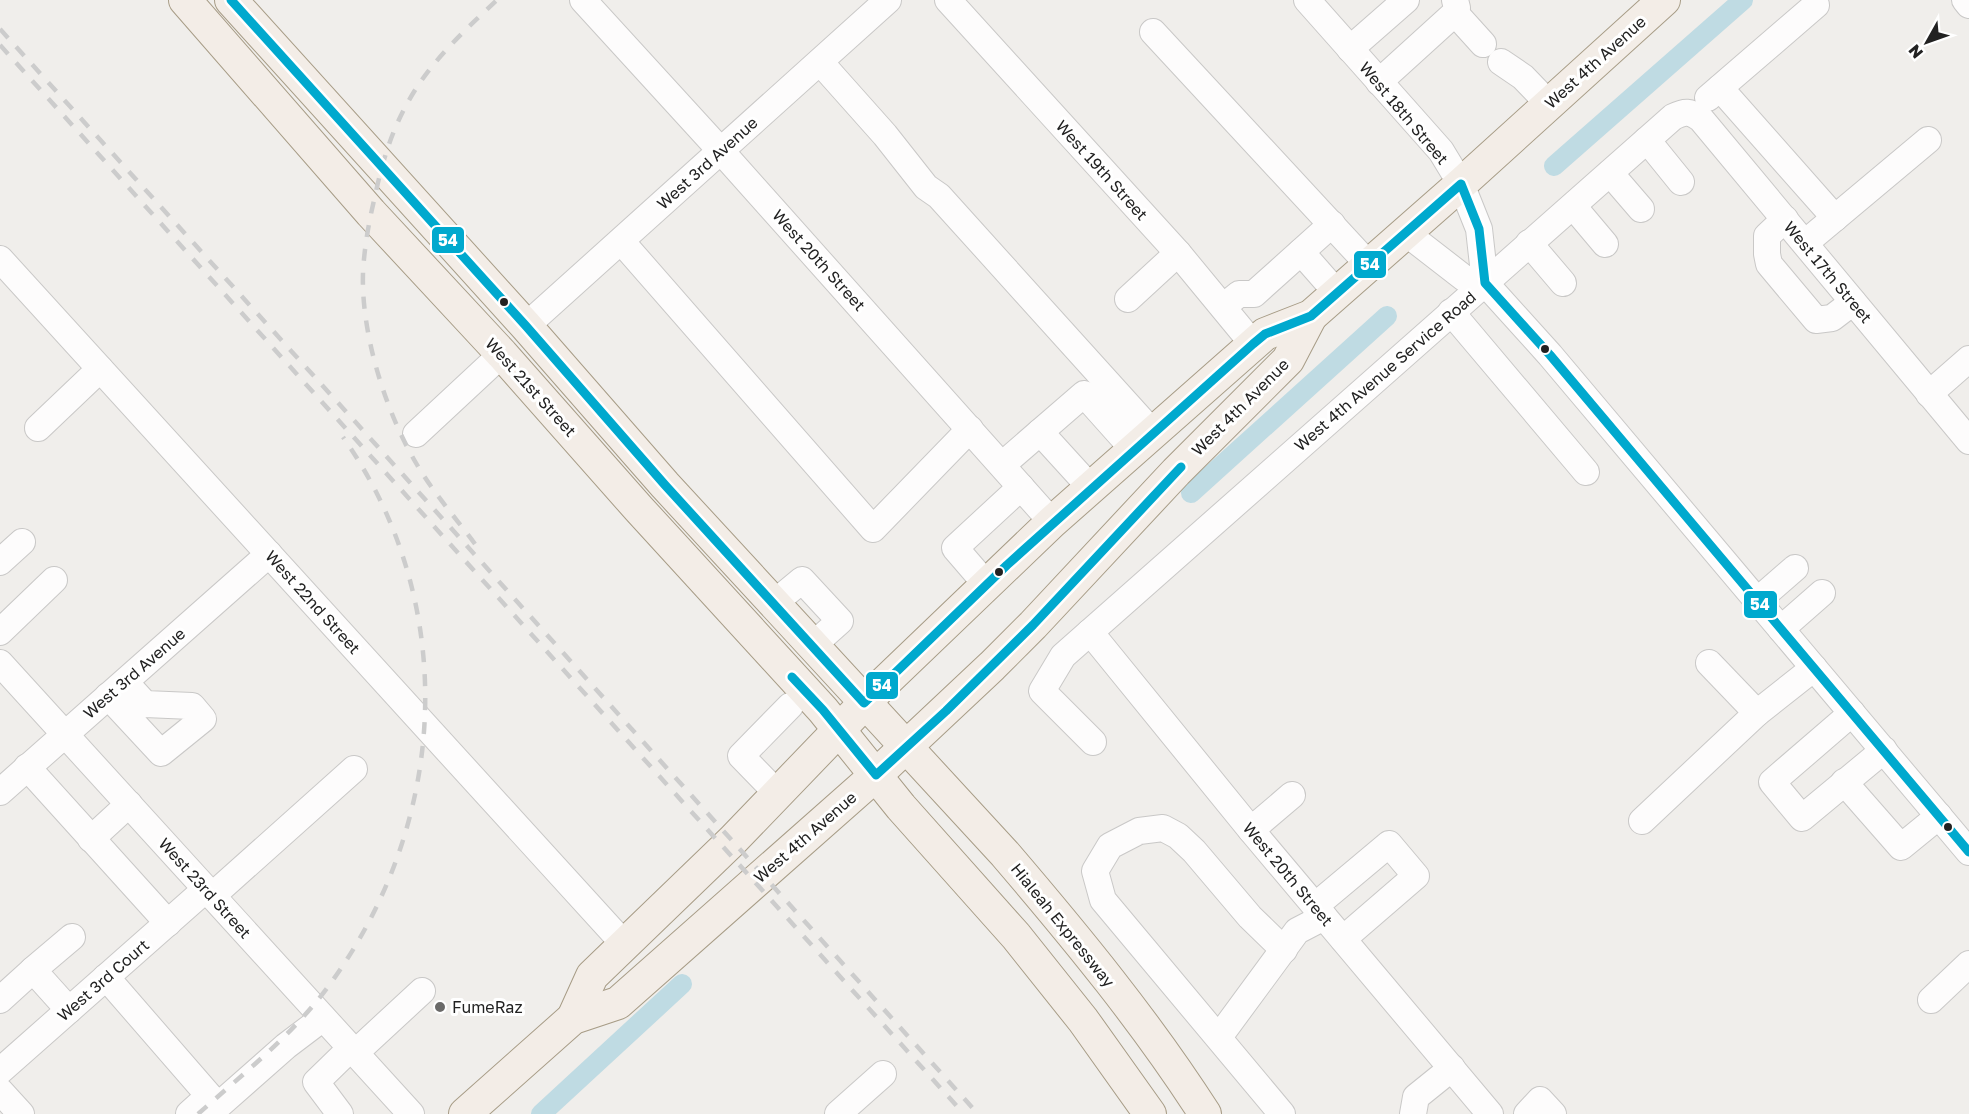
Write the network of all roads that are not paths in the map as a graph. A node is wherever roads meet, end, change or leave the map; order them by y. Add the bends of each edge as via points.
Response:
1 (185, 0) edge
2 (231, 0) edge
3 (583, 0) edge
4 (888, 0) edge
5 (948, 0) edge
6 (1307, 0) edge
7 (1406, 0) edge
8 (1664, 0) edge
9 (1965, 0) edge
10 (1816, 5) dead end
11 (1969, 5) edge
12 (1455, 6) edge
13 (1153, 32) dead end
14 (1350, 49) junction
15 (820, 62) junction
16 (1379, 82) junction
17 (1720, 88) junction
18 (1549, 104) junction
19 (1687, 112) junction
20 (1647, 140) junction
21 (1928, 140) dead end
22 (721, 151) junction
23 (1610, 173) junction
24 (1681, 182) dead end
25 (1461, 184) junction
26 (1573, 206) junction
27 (1641, 209) dead end
28 (1835, 218) junction
29 (1785, 219) junction
30 (1332, 224) junction
31 (1406, 233) junction
32 (621, 241) junction
33 (1529, 243) junction
34 (1805, 243) junction
35 (1605, 244) dead end
36 (1301, 252) junction
37 (1178, 253) junction
38 (0, 259) edge
39 (1369, 265) junction
40 (1485, 282) junction
41 (1563, 283) dead end
42 (1337, 293) junction
43 (1128, 299) dead end
44 (1853, 302) junction
45 (1223, 307) junction
46 (1451, 312) junction
47 (1311, 316) junction
48 (526, 326) junction
49 (1253, 344) junction
50 (502, 354) junction
51 (1969, 359) edge
52 (100, 369) junction
53 (1929, 394) junction
54 (38, 428) dead end
55 (970, 429) junction
56 (1040, 432) junction
57 (416, 434) dead end
58 (1143, 441) junction
59 (1969, 441) edge
60 (1002, 465) junction
61 (1586, 472) dead end
62 (1022, 487) junction
63 (1091, 488) junction
64 (1052, 522) junction
65 (22, 542) dead end
66 (269, 554) junction
67 (0, 562) edge
68 (1795, 568) dead end
69 (54, 580) dead end
70 (986, 584) junction
71 (1822, 593) dead end
72 (1757, 601) junction
73 (1781, 628) junction
74 (0, 632) edge
75 (1090, 632) junction
76 (0, 663) edge
77 (1709, 663) dead end
78 (1814, 668) junction
79 (864, 703) junction
80 (790, 706) dead end
81 (1852, 713) junction
82 (1757, 714) junction
83 (839, 730) junction
84 (65, 734) junction
85 (1094, 742) dead end
86 (907, 747) junction
87 (1884, 750) junction
88 (27, 767) junction
89 (354, 769) dead end
90 (876, 775) junction
91 (1844, 782) junction
92 (0, 792) edge
93 (777, 793) junction
94 (1292, 795) dead end
95 (129, 804) junction
96 (1939, 816) junction
97 (1642, 821) dead end
98 (1251, 830) junction
99 (91, 839) junction
100 (1969, 852) edge
101 (209, 892) junction
102 (1319, 911) junction
103 (168, 923) junction
104 (72, 937) dead end
105 (1343, 939) junction
106 (625, 945) junction
107 (1284, 950) junction
108 (1969, 964) edge
109 (33, 970) junction
110 (106, 978) junction
111 (422, 991) dead end
112 (0, 1000) edge
113 (1931, 1000) dead end
114 (69, 1010) junction
115 (323, 1018) junction
116 (573, 1018) junction
117 (1219, 1037) junction
118 (353, 1050) junction
119 (1452, 1068) junction
120 (0, 1071) edge
121 (883, 1074) dead end
122 (0, 1091) edge
123 (209, 1096) junction
124 (21, 1114) edge
125 (189, 1114) edge
126 (340, 1114) edge
127 (411, 1114) edge
128 (465, 1114) edge
129 (838, 1114) edge
130 (1150, 1114) edge
131 (1205, 1114) edge
132 (1282, 1114) edge
133 (1413, 1114) edge
134 (1490, 1114) edge
135 (1527, 1114) edge
136 (1553, 1114) edge

1 - 50 main road, West 21st Street via 371,213
2 - 48 main road
3 - 22 street, West 20th Street
4 - 15 street, West 3rd Avenue
5 - 37 street, West 19th Street
6 - 14 street, West 18th Street
7 - 14 street
8 - 18 main road, West 4th Avenue
9 - 11 street
10 - 17 street, West 4th Avenue Service Road
12 - 16 street
12 - 18 street via 1492,53
13 - 30 street
14 - 16 street, West 18th Street
15 - 22 street, West 3rd Avenue
15 - 58 street via 926,187 939,196 1021,285
16 - 25 street, West 18th Street via 1441,152
17 - 19 street, West 4th Avenue Service Road
17 - 28 street
18 - 25 main road, West 4th Avenue
19 - 20 street, West 4th Avenue Service Road via 1673,117
19 - 29 street, West 17th Street via 1701,119
20 - 23 street, West 4th Avenue Service Road
20 - 24 street
21 - 28 street
22 - 32 street, West 3rd Avenue
22 - 55 street, West 20th Street
23 - 26 street, West 4th Avenue Service Road
23 - 27 street
25 - 31 main road, West 4th Avenue
25 - 40 street, West 18th Street via 1479,230
26 - 33 street, West 4th Avenue Service Road
26 - 35 street
28 - 34 street
29 - 34 street, West 17th Street
29 - 44 street via 1767,236 1769,264 1816,321 1832,318
30 - 36 street
30 - 39 street
31 - 39 main road, West 4th Avenue
31 - 40 street via 1464,278
32 - 48 street, West 3rd Avenue
32 - 55 street via 873,529
33 - 40 street, West 4th Avenue Service Road
33 - 41 street
34 - 44 street, West 17th Street
36 - 42 street
36 - 45 street via 1254,294 1239,294
37 - 43 street
37 - 45 street, West 19th Street
38 - 52 street, West 22nd Street
39 - 42 main road, West 4th Avenue
40 - 46 street, West 4th Avenue Service Road
40 - 72 street
42 - 47 main road, West 4th Avenue
44 - 53 street, West 17th Street
45 - 49 street, West 19th Street
46 - 61 street
46 - 75 street, West 4th Avenue Service Road
47 - 49 main road, West 4th Avenue via 1265,334
47 - 86 main road, West 4th Avenue via 1288,360 1176,472 1033,625
48 - 79 main road
49 - 58 main road, West 4th Avenue
50 - 57 street
50 - 83 main road, West 21st Street
51 - 53 street
52 - 54 street
52 - 66 street, West 22nd Street
53 - 59 street, West 17th Street
55 - 60 street, West 20th Street
56 - 58 street via 1084,394
56 - 60 street
56 - 63 street
58 - 63 main road, West 4th Avenue
60 - 62 street, West 20th Street
62 - 64 street, West 20th Street
62 - 70 street via 955,548
63 - 64 main road, West 4th Avenue
64 - 70 main road, West 4th Avenue
65 - 67 street
66 - 84 street, West 3rd Avenue
66 - 106 street, West 22nd Street
68 - 72 street
69 - 74 street
70 - 79 main road, West 4th Avenue
71 - 73 street
72 - 73 street
73 - 78 street
75 - 85 street, West 4th Avenue Service Road via 1063,657 1042,691
75 - 98 street, West 20th Street
76 - 84 street, West 23rd Street
77 - 82 street
78 - 81 street
78 - 82 street
79 - 83 main road, West 4th Avenue
79 - 86 main road
80 - 93 street via 741,756
81 - 87 street
81 - 91 street via 1772,782 1802,818
82 - 97 street
83 - 90 main road, West 21st Street
83 - 93 main road, West 4th Avenue
84 - 88 street, West 3rd Avenue
84 - 95 street, West 23rd Street
86 - 90 main road, West 4th Avenue
86 - 131 main road, Hialeah Expressway via 1050,906
87 - 91 street
87 - 96 street
88 - 92 street, West 3rd Avenue
88 - 99 street
89 - 101 street, West 3rd Court
90 - 116 main road, West 4th Avenue via 618,1003
90 - 130 main road via 1016,936 1083,1020
91 - 96 street via 1901,848
93 - 106 main road, West 4th Avenue
94 - 98 street
95 - 99 street
95 - 101 street, West 23rd Street
96 - 100 street
98 - 102 street, West 20th Street
99 - 103 street
101 - 103 street, West 3rd Court
101 - 115 street, West 23rd Street
102 - 105 street, West 20th Street
102 - 105 street via 1389,844 1416,876
102 - 107 street
103 - 110 street, West 3rd Court
104 - 109 street
105 - 119 street, West 20th Street
106 - 116 main road, West 4th Avenue via 592,976
107 - 117 street
107 - 117 street via 1178,836 1163,828 1138,831 1110,846 1095,872 1103,900
108 - 113 street
109 - 112 street
109 - 114 street
110 - 114 street, West 3rd Court
110 - 123 street
111 - 118 street
114 - 120 street, West 3rd Court
115 - 118 street, West 23rd Street
115 - 123 street via 218,1107
116 - 128 main road, West 4th Avenue
117 - 132 street
118 - 126 street via 316,1082
118 - 127 street, West 23rd Street
119 - 133 street via 1416,1097
119 - 134 street, West 20th Street
121 - 129 street
122 - 124 street
123 - 125 street
135 - 136 street via 1540,1100

